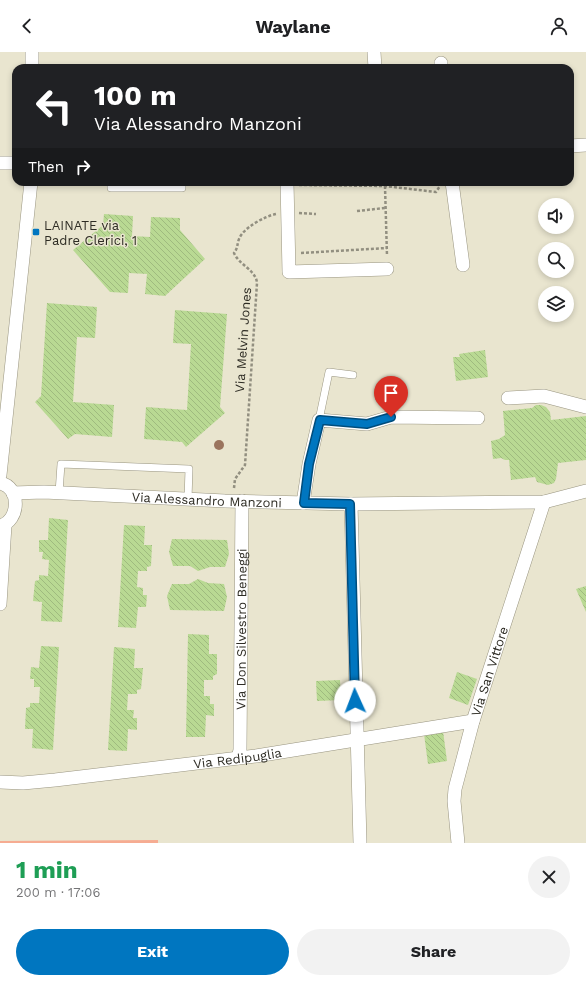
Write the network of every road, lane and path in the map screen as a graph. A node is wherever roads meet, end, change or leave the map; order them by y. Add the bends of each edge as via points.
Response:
1 (32, 52) edge
2 (374, 52) edge
3 (32, 64) edge
4 (375, 64) edge
5 (586, 144) edge
6 (574, 146) edge
7 (0, 163) edge
8 (12, 163) edge
9 (31, 186) edge
10 (111, 186) edge
11 (182, 186) edge
12 (291, 186) edge
13 (385, 186) joint
14 (440, 186) edge
15 (453, 186) edge
16 (385, 208) junction
17 (357, 211) dead end
18 (281, 213) dead end
19 (295, 213) dead end
20 (316, 214) dead end
21 (386, 248) junction
22 (297, 253) dead end
23 (463, 265) dead end
24 (387, 269) joint
25 (353, 375) dead end
26 (508, 398) dead end
27 (586, 407) edge
28 (478, 418) dead end
29 (320, 420) junction
30 (0, 475) edge
31 (0, 483) edge
32 (586, 491) edge
33 (13, 493) junction
34 (59, 493) junction
35 (188, 499) junction
36 (238, 501) junction
37 (544, 502) junction
38 (304, 503) junction
39 (350, 504) junction
40 (2, 525) edge
41 (0, 604) edge
42 (473, 721) junction
43 (356, 740) junction
44 (238, 758) junction
45 (0, 782) edge
46 (360, 843) edge
47 (458, 843) edge

1 - 3 street
2 - 4 street
5 - 6 street
7 - 8 street
9 - 30 street
10 - 11 lane
12 - 24 street via 289,272
13 - 14 path via 436,192
13 - 16 path
15 - 23 street
16 - 17 path
16 - 21 path
18 - 36 path, Via Melvin Jones via 270,215 249,227 239,238 234,253 255,275 257,283 245,465 234,481
19 - 20 path
21 - 22 path
21 - 24 path
25 - 29 lane via 329,372
26 - 27 street via 544,396
28 - 29 street via 391,417 367,424
29 - 38 street via 309,464
31 - 33 street via 5,484
32 - 37 street, Via Alessandro Manzoni
33 - 34 street, Via Alessandro Manzoni
33 - 40 street via 14,516
34 - 35 street, Via Alessandro Manzoni
34 - 35 lane via 61,464 189,469
35 - 36 street, Via Alessandro Manzoni
36 - 38 street, Via Alessandro Manzoni
36 - 44 street, Via Don Silvestro Beneggi
37 - 39 street, Via Alessandro Manzoni
37 - 42 street, Via San Vittore
38 - 39 street, Via Alessandro Manzoni
39 - 43 street
40 - 41 street
42 - 43 street, Via Redipuglia
42 - 47 street, Via San Vittore via 455,789
43 - 44 street, Via Redipuglia
43 - 46 street
44 - 45 street, Via Redipuglia via 55,780

